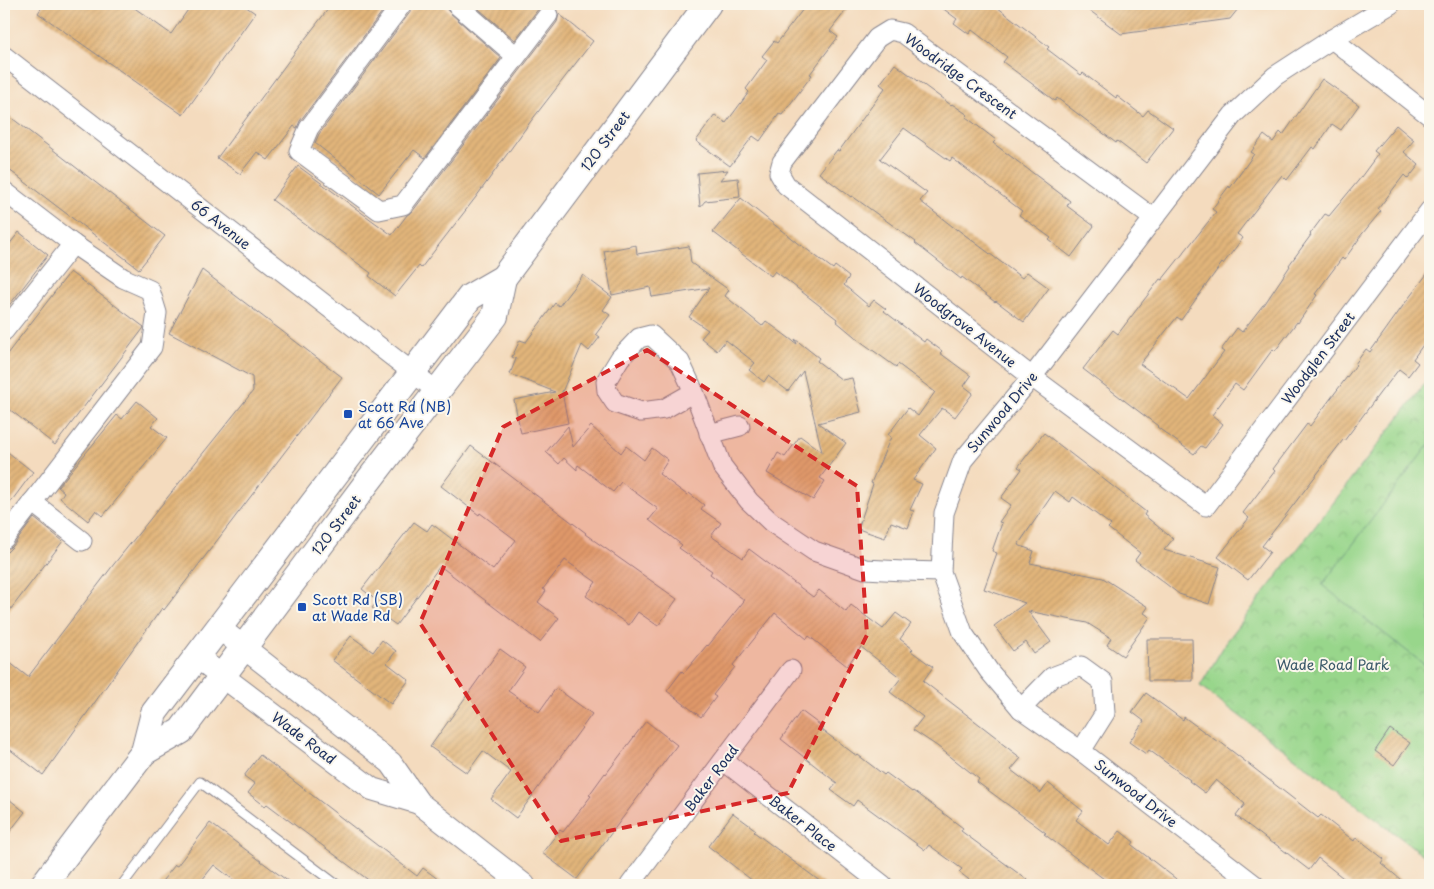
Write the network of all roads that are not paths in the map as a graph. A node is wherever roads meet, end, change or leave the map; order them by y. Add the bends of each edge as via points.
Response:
1 (402, 4) edge
2 (456, 4) edge
3 (708, 4) edge
4 (1391, 4) edge
5 (548, 15) dead end
6 (1332, 39) junction
7 (4, 56) edge
8 (516, 56) junction
9 (1430, 116) edge
10 (779, 173) joint
11 (4, 191) edge
12 (1430, 210) edge
13 (1153, 218) junction
14 (73, 244) junction
15 (503, 278) junction
16 (4, 331) edge
17 (412, 372) junction
18 (1032, 377) junction
19 (438, 392) junction
20 (694, 392) junction
21 (740, 426) dead end
22 (709, 434) junction
23 (32, 502) junction
24 (1206, 506) joint
25 (4, 539) edge
26 (82, 541) dead end
27 (941, 572) junction
28 (219, 628) junction
29 (244, 647) junction
30 (197, 657) junction
31 (791, 670) dead end
32 (223, 676) junction
33 (1021, 709) junction
34 (1081, 751) junction
35 (144, 752) junction
36 (724, 761) junction
37 (420, 802) junction
38 (43, 885) edge
39 (122, 885) edge
40 (337, 885) edge
41 (524, 885) edge
42 (630, 885) edge
43 (883, 885) edge
44 (1255, 885) edge

1 - 8 street via 309,128 299,151 379,210 403,205
2 - 8 street
3 - 15 main road, 120 Street
4 - 6 street, Sunwood Drive
5 - 8 street
6 - 9 street
6 - 13 street, Sunwood Drive via 1275,76 1233,115
7 - 17 street, 66 Avenue
10 - 13 street, Woodridge Crescent via 782,162 877,38 890,30 903,33
10 - 18 street, Woodgrove Avenue via 786,185
11 - 14 street
12 - 24 street, Woodglen Street
13 - 18 street, Sunwood Drive
14 - 16 street
14 - 23 street via 123,278 150,290 157,313 152,347
15 - 17 main road, 120 Street via 470,297
15 - 19 main road, 120 Street via 495,316
17 - 19 street, 66 Avenue
17 - 28 main road, 120 Street
18 - 24 street, Woodgrove Avenue
18 - 27 street, Sunwood Drive via 963,460 944,513
19 - 29 main road, 120 Street
20 - 20 street via 664,409 641,412 615,403 607,391 606,382 620,358 639,338 652,335 680,362
20 - 22 street
21 - 22 street
22 - 27 street via 722,466 749,500 771,522 814,551 865,569
23 - 25 street
23 - 26 street
27 - 33 street, Sunwood Drive via 963,633
28 - 29 street, Wade Road
28 - 30 main road, 120 Street
29 - 32 main road, 120 Street
29 - 37 street, Wade Road via 391,763
30 - 32 street, Wade Road
30 - 35 main road, 120 Street via 154,713
31 - 36 street, Baker Road
32 - 35 main road, 120 Street via 181,731
32 - 37 street, Wade Road via 372,789
33 - 34 street, Sunwood Drive
33 - 34 street via 1052,677 1081,666 1103,682 1105,713
34 - 44 street, Sunwood Drive
35 - 38 main road, 120 Street
36 - 42 street, Baker Road
36 - 43 street, Baker Place
37 - 41 street, Wade Road
39 - 40 lane via 200,782

